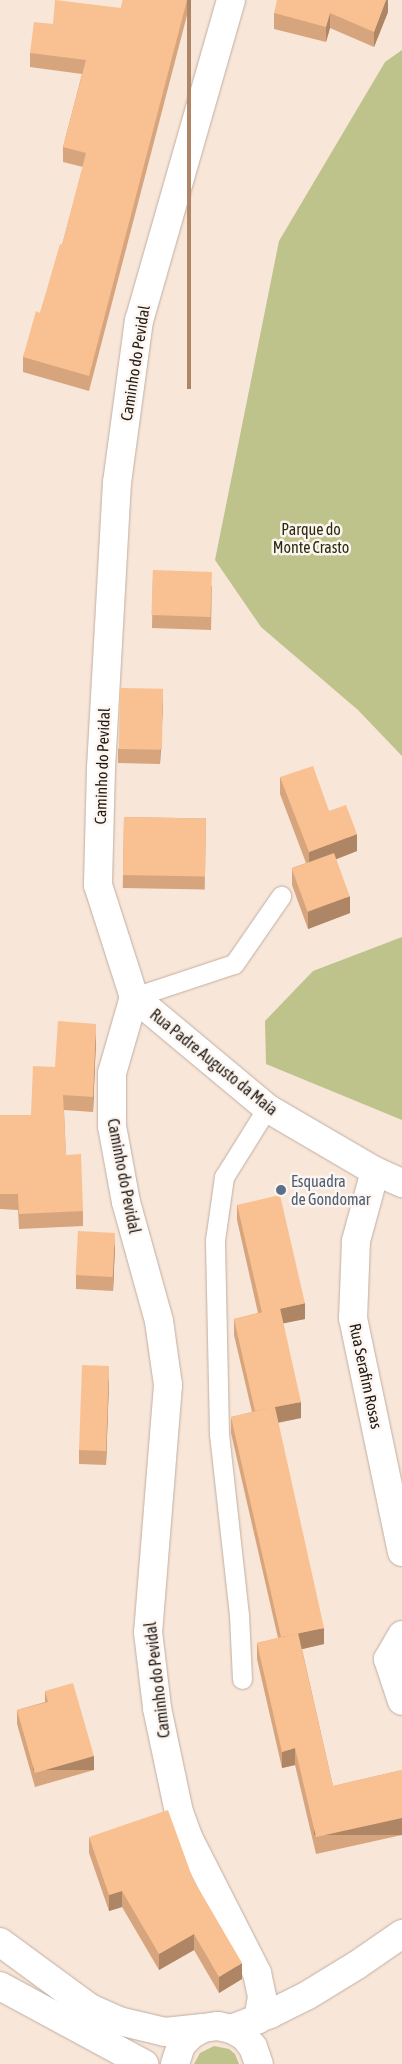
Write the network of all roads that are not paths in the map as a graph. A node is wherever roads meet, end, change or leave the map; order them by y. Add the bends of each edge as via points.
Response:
1 (231, 0) edge
2 (281, 896) dead end
3 (134, 997) junction
4 (268, 1108) junction
5 (375, 1171) junction
6 (402, 1183) edge
7 (402, 1552) edge
8 (402, 1635) edge
9 (242, 1679) dead end
10 (402, 1701) edge
11 (402, 1934) edge
12 (0, 1942) edge
13 (0, 1986) edge
14 (308, 1995) junction
15 (258, 2020) junction
16 (204, 2028) junction
17 (232, 2029) junction
18 (258, 2062) edge
19 (144, 2064) edge
20 (175, 2064) edge

1 - 3 street, Caminho do Pevidal via 139,320 116,482 98,885
2 - 3 lane via 234,964
3 - 4 street, Rua Padre Augusto da Maia
3 - 15 street, Caminho do Pevidal via 112,1073 112,1126 126,1202 159,1322 168,1384 148,1632 156,1699 179,1812 188,1838 257,1973 262,1997
4 - 5 street, Rua Padre Augusto da Maia
4 - 9 lane via 224,1177 215,1240 219,1433 239,1615
5 - 6 street, Rua Padre Augusto da Maia
5 - 7 street, Rua Serafim Rosas via 356,1241 353,1318
8 - 10 street via 388,1659
11 - 14 street
12 - 16 street via 90,2008 119,2021 165,2032
13 - 19 street
14 - 15 street
14 - 18 street via 283,2019
15 - 17 street
16 - 17 street
16 - 20 street via 190,2035 181,2046
17 - 18 street via 253,2046

